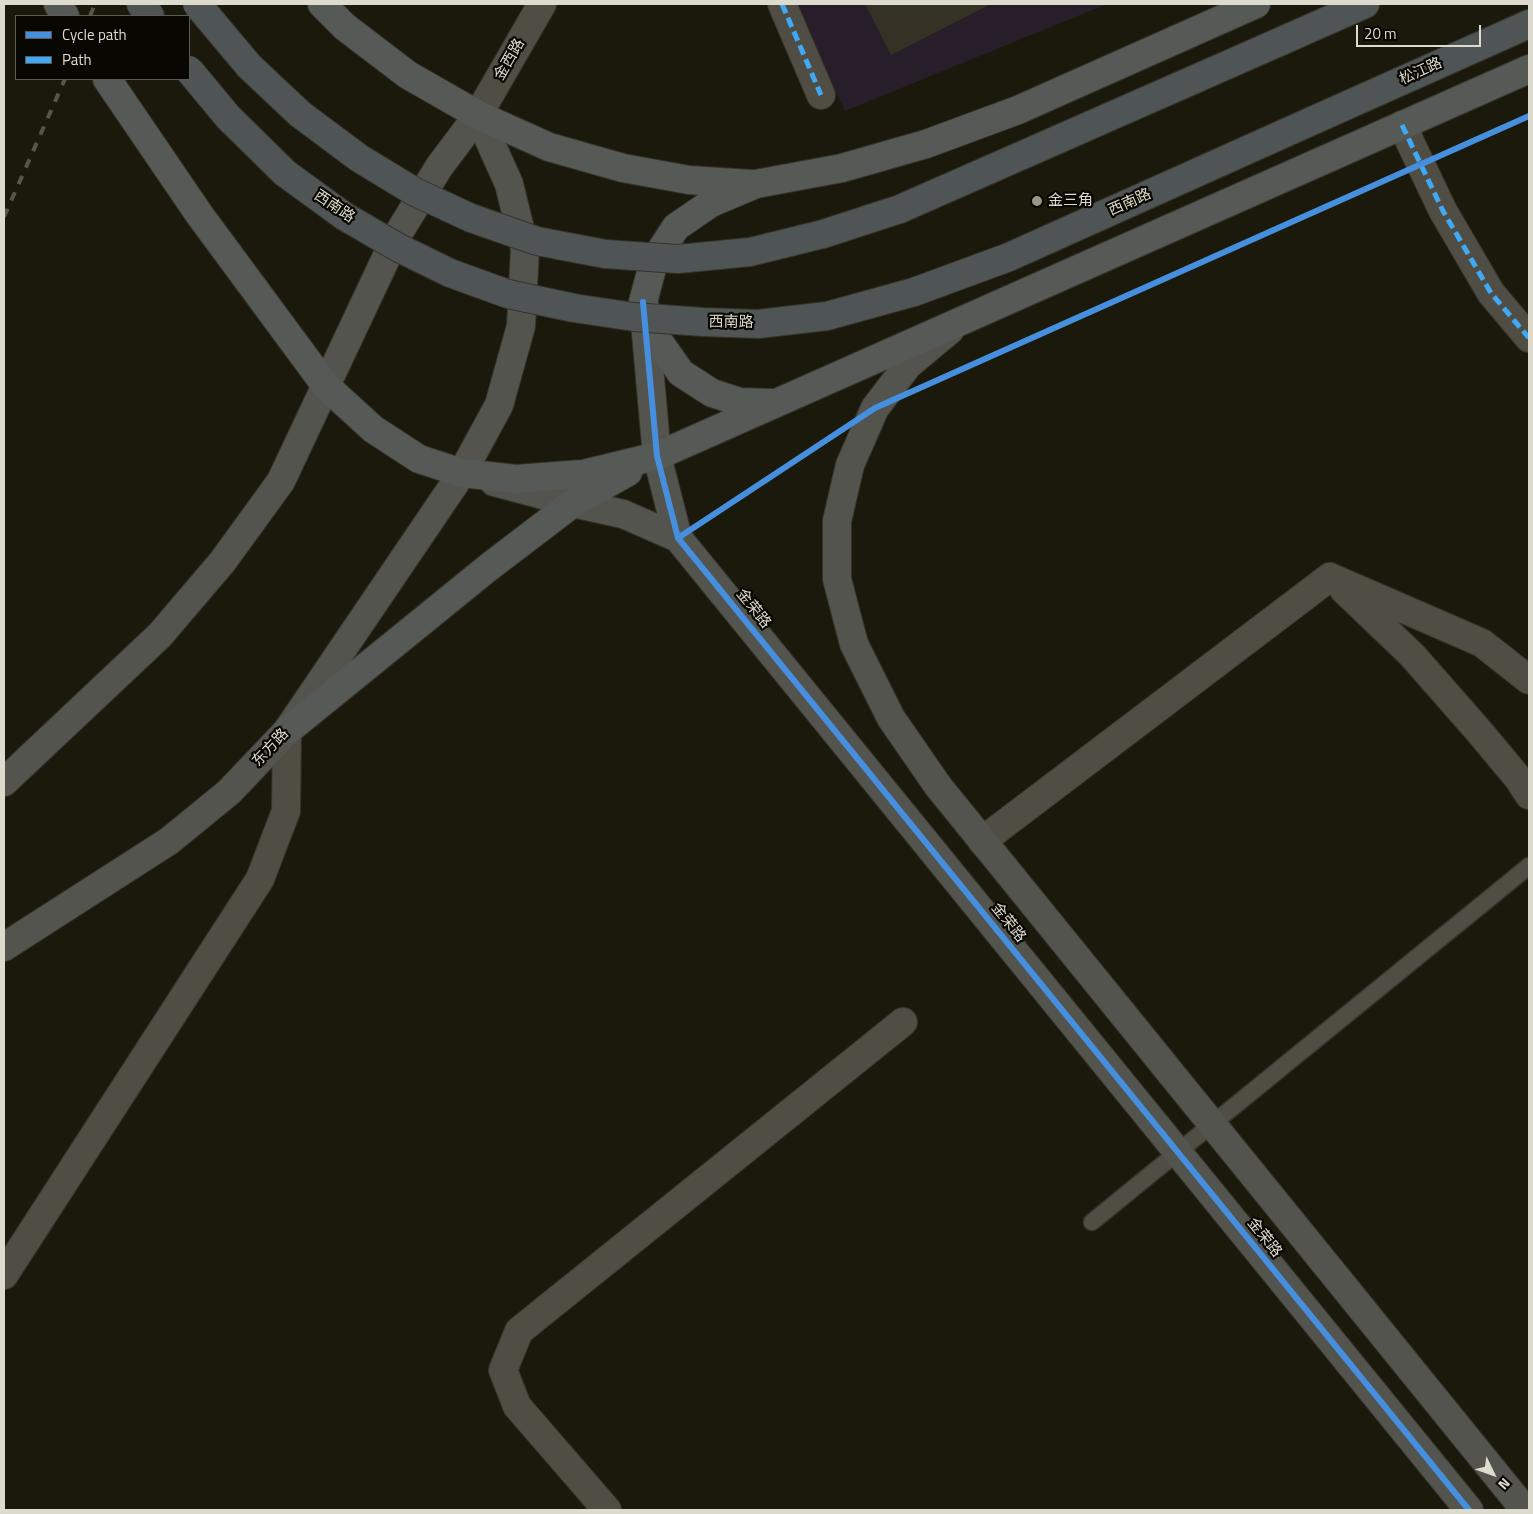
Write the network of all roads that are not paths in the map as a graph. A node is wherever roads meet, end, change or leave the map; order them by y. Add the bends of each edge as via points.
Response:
1 (58, 4) edge
2 (141, 4) edge
3 (197, 4) edge
4 (322, 4) edge
5 (542, 4) edge
6 (782, 4) edge
7 (1256, 4) edge
8 (1365, 4) edge
9 (64, 15) edge
10 (149, 15) edge
11 (1529, 24) edge
12 (1529, 69) edge
13 (190, 71) edge
14 (108, 80) edge
15 (821, 95) dead end
16 (478, 115) junction
17 (1314, 120) joint
18 (1402, 125) junction
19 (756, 184) junction
20 (643, 302) junction
21 (957, 323) junction
22 (1529, 338) edge
23 (326, 386) junction
24 (775, 404) junction
25 (657, 456) junction
26 (462, 474) junction
27 (573, 503) junction
28 (678, 538) junction
29 (1330, 576) junction
30 (1529, 680) edge
31 (287, 731) junction
32 (4, 782) edge
33 (1529, 795) edge
34 (982, 840) junction
35 (1529, 866) edge
36 (4, 947) edge
37 (903, 1022) dead end
38 (1212, 1124) junction
39 (1178, 1152) junction
40 (1092, 1222) dead end
41 (4, 1275) edge
42 (607, 1510) edge
43 (1469, 1510) edge
44 (1525, 1510) edge

1 - 9 main road
2 - 10 highway
3 - 8 highway, bridge via 249,66 300,114 359,158 415,192 470,218 537,241 605,254 678,259 750,252 823,234 900,209
4 - 16 main road via 408,75
5 - 16 street, 金西路
6 - 15 street
7 - 19 main road via 1018,110 926,144 842,168
11 - 17 highway, 松江路
12 - 18 main road
13 - 17 highway, 西南路, bridge via 228,117 285,173 344,216 407,252 450,273 508,294 634,317 703,322 758,324 827,316 914,292 1009,257
14 - 23 main road via 199,214
16 - 19 main road via 549,148 623,168 689,180
16 - 23 street via 439,167 395,239
16 - 26 street, 东方路 via 509,184 526,249 521,326 499,405
18 - 21 main road
18 - 22 street via 1443,211 1491,293
19 - 20 main road via 711,203 676,228 654,261
20 - 24 main road via 657,339 681,372 712,393 740,402
20 - 25 street, 金荣路
21 - 24 main road
21 - 34 street, 金荣路 via 908,365 875,408 850,465 837,521 837,579 854,644 891,718 938,786
23 - 26 main road via 373,429 419,458
23 - 32 street via 281,481 223,561 160,635
24 - 25 main road
25 - 26 main road via 583,474 516,480
25 - 27 main road
25 - 28 street, 金荣路
26 - 27 street
26 - 31 street, 东方路
27 - 28 street via 623,514
27 - 31 main road
28 - 39 street, 金荣路
29 - 30 street via 1482,643
29 - 33 street via 1412,656 1477,728
29 - 34 street
31 - 36 street, 东方路 via 229,792 169,841
31 - 41 street via 286,811 260,879
34 - 38 street, 金荣路
35 - 38 lane
37 - 42 street via 519,1331 503,1370 516,1406
38 - 39 lane
38 - 44 street, 金荣路
39 - 40 lane
39 - 43 street, 金荣路

